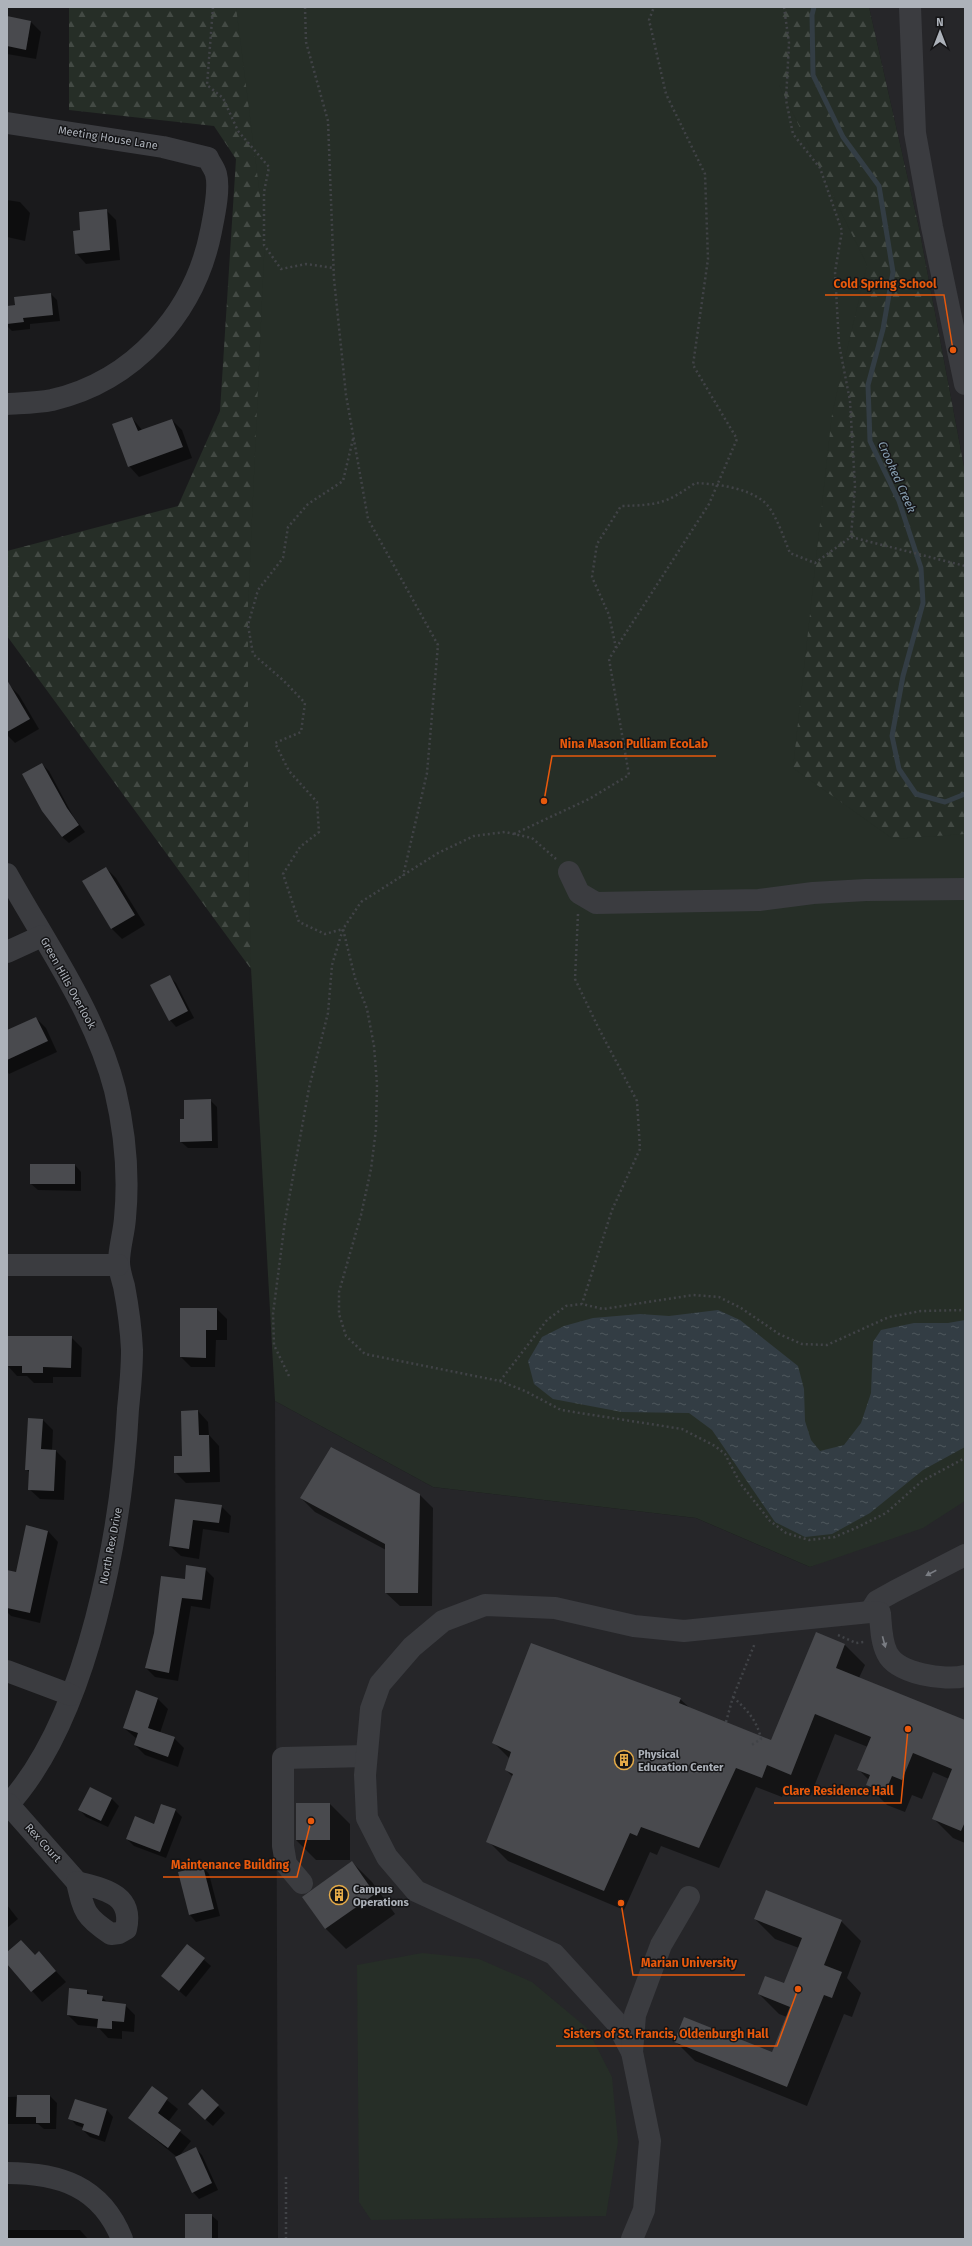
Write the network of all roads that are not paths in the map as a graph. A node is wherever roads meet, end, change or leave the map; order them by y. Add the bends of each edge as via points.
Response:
1 (910, 7) edge
2 (7, 123) edge
3 (965, 384) edge
4 (7, 404) edge
5 (569, 872) road end
6 (7, 874) edge
7 (965, 889) edge
8 (42, 936) junction
9 (7, 952) edge
10 (7, 1264) edge
11 (118, 1265) junction
12 (965, 1555) edge
13 (870, 1612) junction
14 (7, 1671) edge
15 (965, 1676) edge
16 (71, 1695) junction
17 (366, 1756) junction
18 (7, 1805) edge
19 (77, 1882) dead end
20 (302, 1883) dead end
21 (688, 1897) dead end
22 (632, 2052) junction
23 (7, 2173) edge
24 (122, 2239) edge
25 (632, 2239) edge

1 - 3 street via 915,132
2 - 4 street, Meeting House Lane via 163,147 208,158 216,174 214,213 206,250 188,294 163,332 129,364 89,388 52,400
5 - 7 street via 579,893 596,903 759,900 866,890
6 - 8 street, Green Hills Overlook
8 - 9 street
8 - 11 street, Green Hills Overlook via 93,1026 115,1092 123,1131 126,1177 125,1217
10 - 11 street
11 - 16 street, North Rex Drive via 128,1311 132,1350 124,1467 104,1582
12 -> 13 street via 877,1601
13 -> 15 street via 880,1613 887,1654 908,1671 952,1679
13 - 17 street via 684,1632 634,1626 555,1608 485,1605 444,1621 412,1647 380,1684 371,1709
14 - 16 street
16 - 18 street, North Rex Drive via 45,1754
17 - 20 street via 283,1758 283,1846 286,1864
17 - 22 street via 366,1818 387,1857 416,1891 554,1954 616,2022
18 - 19 street, Rex Court
21 - 22 street via 661,1945 635,2015
22 - 25 street via 650,2141 644,2210
23 - 24 street via 34,2173 66,2181 93,2198 109,2214

